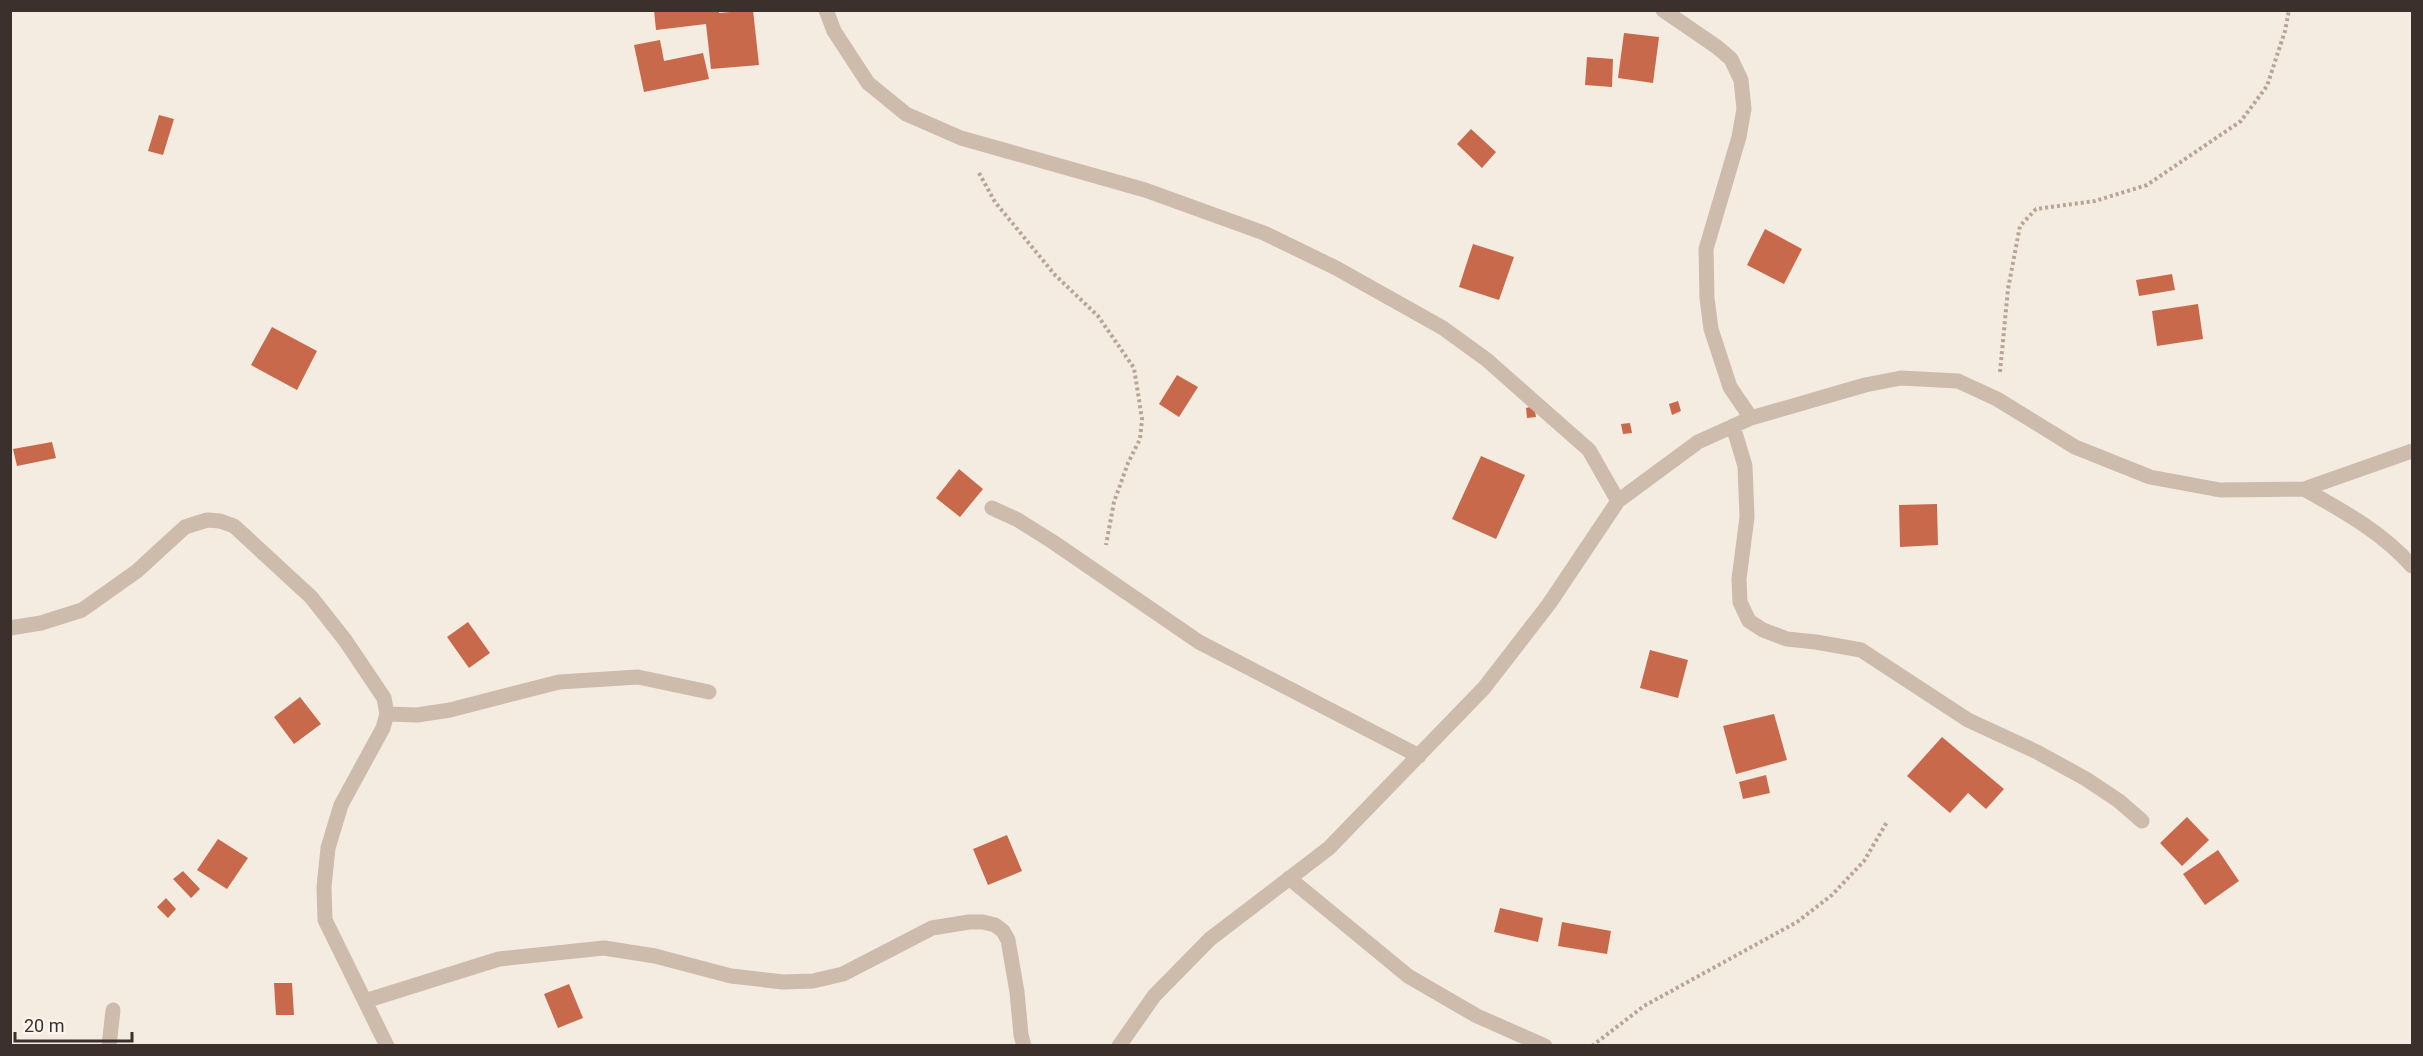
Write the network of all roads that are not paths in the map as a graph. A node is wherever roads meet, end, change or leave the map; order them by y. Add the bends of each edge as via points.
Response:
1 (826, 10) edge
2 (1663, 10) edge
3 (1751, 418) junction
4 (1733, 426) junction
5 (2412, 451) edge
6 (2304, 489) junction
7 (1618, 501) junction
8 (992, 508) dead end
9 (2412, 566) edge
10 (10, 628) edge
11 (709, 692) dead end
12 (387, 714) junction
13 (1419, 756) junction
14 (2142, 821) dead end
15 (1290, 878) junction
16 (365, 1001) junction
17 (113, 1010) dead end
18 (109, 1046) edge
19 (387, 1046) edge
20 (1024, 1046) edge
21 (1119, 1046) edge
22 (1545, 1046) edge

1 - 7 street via 834,31 868,83 906,114 961,138 1145,190 1264,233 1443,328 1487,360 1589,450
2 - 3 street via 1731,59 1741,80 1744,109 1739,137 1706,249 1707,298 1711,329 1730,387
3 - 4 street
3 - 6 street via 1901,378 1958,381 1997,399 2075,447 2150,477 2220,490
4 - 7 street via 1698,442
4 - 14 street via 1745,466 1747,517 1739,579 1740,602 1749,621 1787,639 1861,650 1968,720 2086,779
5 - 6 street
6 - 9 street via 2358,520 2397,549
7 - 13 street via 1549,604 1484,688
8 - 13 street via 1018,520 1199,642
10 - 12 street via 82,610 137,571 185,527 207,520 220,521 234,526 311,597 384,698
11 - 12 street via 638,677 559,682 450,710
12 - 16 street via 341,805 328,848 324,887 325,920
13 - 15 street via 1329,848
15 - 21 street via 1210,939 1154,996
15 - 22 street via 1408,976 1477,1016
16 - 19 street
16 - 20 street via 499,959 604,948 655,956 731,976 813,981 843,974 932,928 983,922 995,925 1008,940
17 - 18 street

